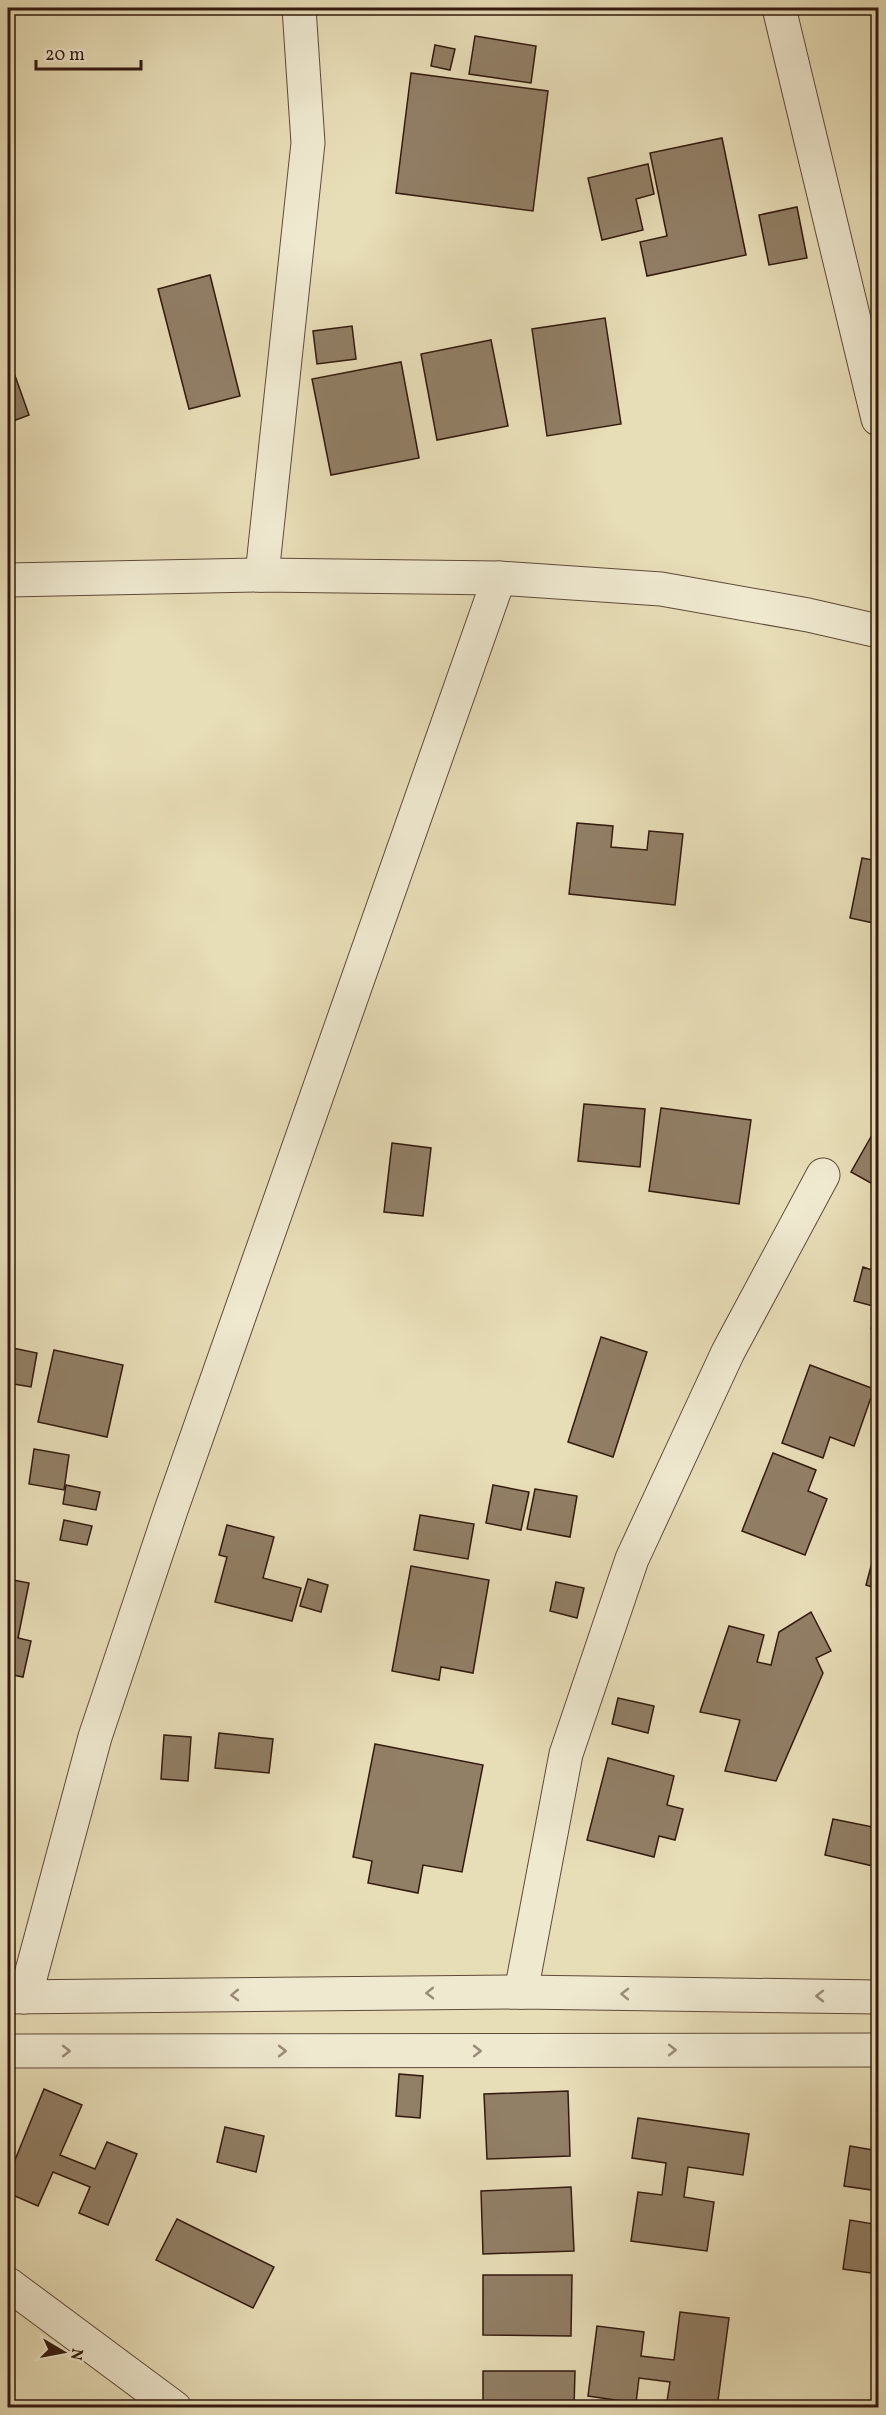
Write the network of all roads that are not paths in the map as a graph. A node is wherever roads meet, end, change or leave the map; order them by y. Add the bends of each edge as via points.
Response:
1 (299, 8) edge
2 (778, 8) edge
3 (879, 419) edge
4 (262, 575) junction
5 (499, 578) junction
6 (8, 580) edge
7 (879, 631) edge
8 (823, 1175) dead end
9 (521, 1992) junction
10 (16, 1997) edge
11 (879, 1997) edge
12 (879, 2049) edge
13 (8, 2051) edge
14 (8, 2284) edge
15 (175, 2408) edge

1 - 4 street via 308,143
2 - 3 street
4 - 5 street
4 - 6 street
5 - 7 street via 661,589
5 - 10 street via 171,1510 95,1737
8 - 9 street via 728,1352 632,1559 566,1754
9 -> 10 street
11 -> 9 street
13 -> 12 street
14 - 15 street

